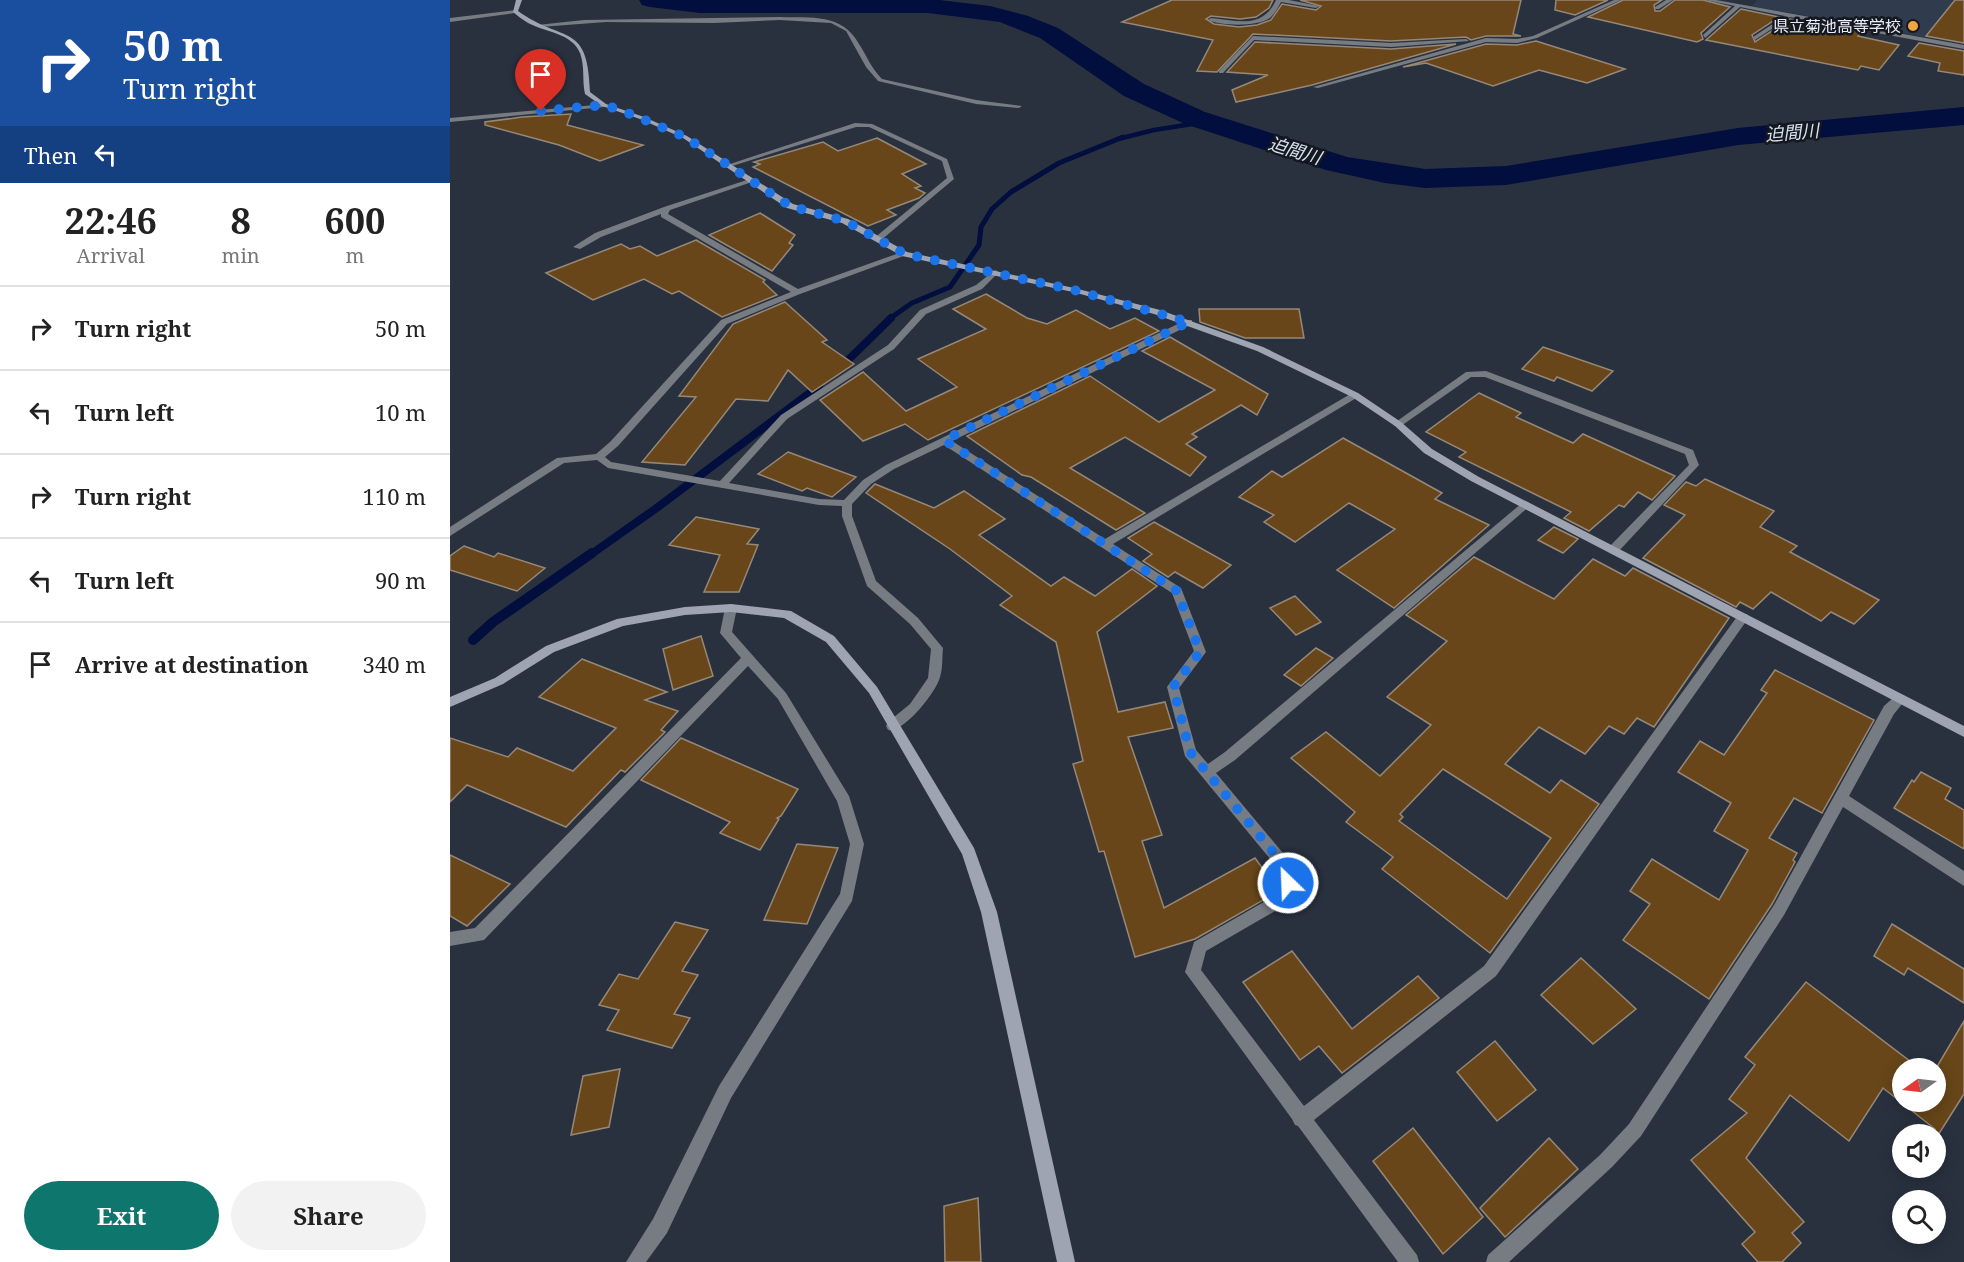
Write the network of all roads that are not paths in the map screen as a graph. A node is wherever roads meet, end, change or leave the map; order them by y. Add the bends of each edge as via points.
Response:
1 (519, 0) edge
2 (1279, 0) edge
3 (1618, 0) edge
4 (1670, 0) edge
5 (1708, 0) edge
6 (1316, 6) dead end
7 (1738, 6) junction
8 (1657, 8) dead end
9 (515, 11) junction
10 (1790, 15) junction
11 (450, 20) edge
12 (1211, 20) dead end
13 (540, 25) junction
14 (1705, 36) dead end
15 (1755, 38) dead end
16 (1486, 40) junction
17 (1964, 47) edge
18 (1221, 72) dead end
19 (1316, 87) dead end
20 (604, 105) junction
21 (1019, 106) dead end
22 (450, 120) edge
23 (727, 166) junction
24 (750, 181) junction
25 (667, 209) junction
26 (877, 239) junction
27 (577, 248) dead end
28 (905, 254) junction
29 (995, 272) junction
30 (797, 292) junction
31 (1189, 322) junction
32 (1355, 395) junction
33 (1398, 424) junction
34 (944, 440) junction
35 (599, 457) junction
36 (722, 485) junction
37 (847, 503) junction
38 (1526, 505) junction
39 (450, 532) edge
40 (1105, 544) junction
41 (1614, 549) junction
42 (731, 608) junction
43 (1743, 616) junction
44 (748, 657) junction
45 (1900, 699) junction
46 (450, 702) edge
47 (893, 726) junction
48 (1964, 732) edge
49 (1206, 773) junction
50 (1840, 798) junction
51 (1964, 879) edge
52 (450, 939) edge
53 (1301, 1119) junction
54 (635, 1262) edge
55 (1066, 1262) edge
56 (1410, 1262) edge
57 (1495, 1262) edge

1 - 9 street
2 - 6 street
2 - 12 street via 1265,21
3 - 16 street via 1535,37
4 - 8 street
5 - 7 street
7 - 10 street
7 - 14 street
9 - 11 street
9 - 13 street
10 - 15 street
10 - 17 street
13 - 20 street via 570,38 583,51 588,69 587,93
13 - 21 street via 615,19 761,18 839,23 850,32 872,74 880,80 976,102
16 - 18 street via 1391,45 1253,38
16 - 19 street
20 - 22 street
20 - 23 street via 685,137
23 - 24 street
23 - 26 street via 855,125 870,125 945,160 951,179
24 - 25 street
24 - 26 street via 790,206 845,221
25 - 27 street
25 - 30 street via 664,215
26 - 28 street
28 - 29 street
28 - 30 street
29 - 31 street
29 - 36 street via 979,287 923,312 891,347 784,417
30 - 35 street via 724,322
31 - 32 street via 1260,349
31 - 34 street
32 - 33 street
32 - 40 street
33 - 38 street via 1428,451
33 - 41 street via 1469,374 1486,374 1689,452 1694,465
34 - 37 street via 890,467 867,482
34 - 40 street
35 - 36 street via 608,465
35 - 39 street via 561,460
36 - 37 street via 819,502
37 - 47 street via 847,516 871,583 914,621 937,648 934,679 915,707
38 - 41 street
38 - 49 street
40 - 49 street via 1177,591 1200,652 1173,687 1190,752
41 - 43 street
42 - 44 street via 726,633
42 - 46 street via 621,622 550,649 500,681
42 - 47 street via 788,614 830,639 873,690
43 - 45 street
43 - 53 street via 1490,971
44 - 52 street via 479,935
44 - 54 street via 782,696 844,800 857,844 847,896 725,1092 660,1226
45 - 48 street
45 - 50 street via 1889,710
47 - 55 street via 969,852 989,912
49 - 53 street via 1288,870 1289,895 1199,947 1193,972
50 - 51 street
50 - 57 street via 1779,910 1635,1130
53 - 56 street

